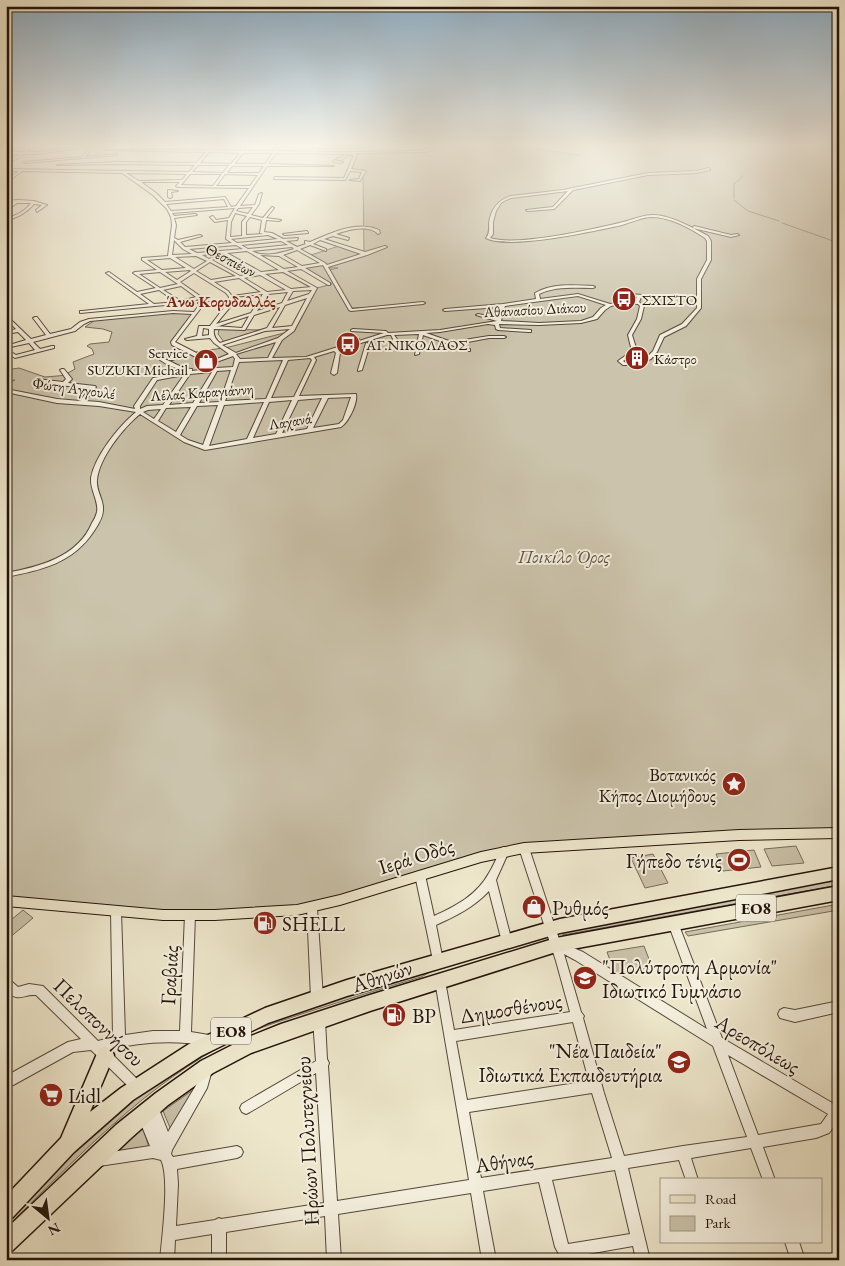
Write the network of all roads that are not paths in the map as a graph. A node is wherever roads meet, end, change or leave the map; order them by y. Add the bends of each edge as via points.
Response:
1 (23, 205) edge
2 (30, 205) edge
3 (45, 205) edge
4 (164, 205) edge
5 (178, 205) edge
6 (189, 205) edge
7 (498, 205) edge
8 (557, 205) edge
9 (255, 206) joint
10 (168, 207) joint
11 (230, 207) joint
12 (239, 207) junction
13 (8, 208) edge
14 (220, 208) junction
15 (272, 208) dead end
16 (190, 210) junction
17 (528, 210) dead end
18 (37, 211) dead end
19 (170, 212) junction
20 (234, 212) junction
21 (191, 216) junction
22 (222, 216) dead end
23 (249, 216) junction
24 (175, 217) junction
25 (212, 217) dead end
26 (6, 219) edge
27 (231, 219) junction
28 (264, 219) junction
29 (279, 220) dead end
30 (678, 224) junction
31 (357, 226) dead end
32 (363, 227) junction
33 (307, 232) dead end
34 (378, 232) dead end
35 (271, 234) junction
36 (334, 235) junction
37 (737, 235) dead end
38 (200, 236) dead end
39 (244, 236) junction
40 (228, 238) junction
41 (297, 239) junction
42 (320, 239) junction
43 (348, 239) dead end
44 (176, 240) junction
45 (213, 240) dead end
46 (281, 240) junction
47 (308, 243) junction
48 (236, 244) junction
49 (204, 246) junction
50 (294, 247) junction
51 (184, 248) junction
52 (270, 248) junction
53 (385, 248) dead end
54 (246, 250) junction
55 (223, 252) junction
56 (196, 254) junction
57 (252, 254) junction
58 (366, 254) junction
59 (281, 255) junction
60 (172, 256) junction
61 (309, 256) junction
62 (210, 260) junction
63 (324, 265) junction
64 (302, 267) junction
65 (193, 270) junction
66 (282, 270) junction
67 (162, 271) junction
68 (108, 273) dead end
69 (261, 273) junction
70 (239, 277) junction
71 (213, 281) junction
72 (177, 282) junction
73 (329, 284) dead end
74 (182, 285) junction
75 (568, 286) junction
76 (315, 288) junction
77 (593, 288) dead end
78 (160, 289) junction
79 (291, 291) junction
80 (137, 293) junction
81 (266, 293) junction
82 (312, 295) junction
83 (234, 296) junction
84 (575, 296) junction
85 (202, 300) junction
86 (538, 300) junction
87 (627, 301) junction
88 (182, 302) junction
89 (637, 302) junction
90 (423, 303) dead end
91 (231, 304) junction
92 (153, 305) junction
93 (250, 305) dead end
94 (282, 305) junction
95 (503, 305) junction
96 (610, 305) junction
97 (128, 308) junction
98 (445, 310) dead end
99 (82, 312) dead end
100 (173, 312) junction
101 (195, 313) junction
102 (129, 314) dead end
103 (253, 314) junction
104 (6, 316) edge
105 (478, 316) dead end
106 (35, 318) dead end
107 (499, 321) junction
108 (582, 322) junction
109 (485, 323) junction
110 (215, 327) junction
111 (294, 327) junction
112 (269, 329) junction
113 (579, 329) dead end
114 (19, 330) junction
115 (353, 330) dead end
116 (529, 331) dead end
117 (6, 333) edge
118 (400, 333) junction
119 (422, 333) junction
120 (49, 336) junction
121 (212, 336) junction
122 (246, 336) junction
123 (393, 336) junction
124 (199, 337) junction
125 (504, 338) dead end
126 (187, 339) dead end
127 (280, 339) junction
128 (29, 341) junction
129 (342, 341) dead end
130 (364, 342) junction
131 (222, 344) junction
132 (451, 344) junction
133 (262, 345) junction
134 (392, 345) dead end
135 (52, 347) dead end
136 (336, 350) junction
137 (468, 350) dead end
138 (7, 351) edge
139 (39, 351) junction
140 (190, 352) junction
141 (236, 354) junction
142 (417, 354) dead end
143 (312, 357) junction
144 (162, 359) dead end
145 (170, 359) dead end
146 (270, 360) junction
147 (285, 361) junction
148 (212, 363) junction
149 (237, 364) junction
150 (216, 369) junction
151 (62, 370) dead end
152 (360, 370) dead end
153 (188, 372) junction
154 (334, 373) dead end
155 (37, 381) dead end
156 (64, 384) junction
157 (6, 390) edge
158 (354, 395) joint
159 (326, 396) junction
160 (115, 397) dead end
161 (296, 398) junction
162 (268, 400) junction
163 (82, 402) junction
164 (224, 403) junction
165 (109, 405) junction
166 (194, 405) junction
167 (164, 407) junction
168 (138, 411) junction
169 (155, 422) junction
170 (309, 431) junction
171 (177, 435) junction
172 (278, 436) junction
173 (249, 441) junction
174 (207, 447) junction
175 (6, 575) edge
176 (839, 833) edge
177 (524, 848) junction
178 (504, 851) junction
179 (839, 873) edge
180 (420, 875) junction
181 (491, 880) junction
182 (839, 893) edge
183 (6, 901) edge
184 (312, 908) junction
185 (116, 911) junction
186 (190, 915) junction
187 (430, 922) junction
188 (673, 924) junction
189 (550, 929) junction
190 (507, 942) junction
191 (556, 945) junction
192 (438, 961) junction
193 (440, 981) junction
194 (6, 984) edge
195 (317, 998) junction
196 (839, 1006) edge
197 (784, 1014) dead end
198 (578, 1016) junction
199 (319, 1020) junction
200 (185, 1036) junction
201 (450, 1036) junction
202 (119, 1040) junction
203 (212, 1040) junction
204 (717, 1042) junction
205 (98, 1049) junction
206 (322, 1063) junction
207 (207, 1066) junction
208 (6, 1083) edge
209 (597, 1086) junction
210 (137, 1087) junction
211 (463, 1107) junction
212 (246, 1108) dead end
213 (148, 1110) junction
214 (837, 1113) edge
215 (755, 1142) junction
216 (67, 1145) junction
217 (238, 1152) dead end
218 (683, 1152) junction
219 (167, 1156) junction
220 (92, 1161) junction
221 (620, 1163) junction
222 (544, 1174) junction
223 (691, 1178) edge
224 (768, 1178) edge
225 (476, 1186) junction
226 (331, 1208) junction
227 (6, 1210) edge
228 (219, 1225) junction
229 (169, 1234) junction
230 (638, 1240) junction
231 (6, 1243) edge
232 (793, 1244) edge
233 (167, 1260) edge
234 (219, 1260) edge
235 (334, 1260) edge
236 (489, 1260) edge
237 (643, 1260) edge
238 (798, 1260) edge

1 - 13 street
2 - 26 street via 12,219
3 - 18 street
4 - 19 street
5 - 10 street
6 - 16 street
7 - 30 street via 493,210 488,239 496,242 616,225 649,216
8 - 17 street
9 - 12 street
9 - 23 street
10 - 19 street
11 - 12 street
11 - 14 street
12 - 20 street
14 - 16 street
14 - 21 street via 210,214
15 - 28 street
16 - 19 street
16 - 21 street
19 - 24 street
19 - 60 street via 174,224
20 - 22 street
20 - 23 street
20 - 27 street
21 - 24 street
23 - 28 street
23 - 39 street via 244,222
24 - 44 street
25 - 27 street via 215,221
27 - 40 street
28 - 29 street
28 - 35 street via 262,233
30 - 37 street
30 - 89 street via 702,234 709,241 709,260 699,279 700,306 684,325 662,336 651,356 642,362 628,364 620,361 635,351 630,337 642,305
31 - 32 street
32 - 34 street
32 - 36 street
33 - 41 street via 296,230 286,234
35 - 39 street
35 - 46 street
36 - 42 street
36 - 43 street
38 - 44 street
39 - 40 street
40 - 48 street
41 - 46 street
41 - 47 street
42 - 47 street
42 - 58 street
44 - 51 street, Θεσπιέων
44 - 60 street
45 - 49 street via 202,242
46 - 48 street
46 - 50 street
47 - 50 street
47 - 61 street via 325,250
48 - 49 street
48 - 54 street
49 - 51 street
50 - 52 street
50 - 59 street
50 - 61 street
51 - 56 street, Θεσπιέων
52 - 54 street
52 - 59 street
53 - 58 street
54 - 55 street
54 - 57 street
55 - 56 street
55 - 57 street
55 - 62 street
55 - 69 street
56 - 60 street
56 - 62 street, Θεσπιέων
57 - 59 street
57 - 66 street
58 - 63 street
59 - 64 street
60 - 65 street
60 - 67 street via 143,259
61 - 63 street
62 - 65 street
62 - 70 street, Θεσπιέων
63 - 64 street
63 - 90 street via 351,310
64 - 66 street
64 - 73 street
65 - 67 street
65 - 71 street
65 - 72 street
65 - 91 street via 229,294
66 - 69 street
66 - 76 street
67 - 72 street
67 - 78 street via 135,273
68 - 80 street
69 - 70 street
69 - 79 street
70 - 71 street
70 - 81 street, Θεσπιέων
71 - 83 street
72 - 74 street
74 - 78 street
74 - 85 street
75 - 77 street
75 - 84 street
75 - 86 street via 539,291
76 - 79 street
76 - 82 street
78 - 80 street
78 - 88 street
79 - 81 street
79 - 94 street
80 - 92 street
81 - 83 street
81 - 103 street, Θεσπιέων
82 - 94 street
82 - 111 street
83 - 91 street
84 - 86 street
84 - 96 street
85 - 88 street
85 - 91 street
85 - 101 street
86 - 95 street
87 - 89 street, Αθανασίου Διάκου
87 - 89 street via 636,294 640,296
87 - 96 street, Αθανασίου Διάκου
88 - 92 street
88 - 100 street
91 - 93 street
91 - 110 street
92 - 97 street
94 - 103 street
94 - 112 street
95 - 98 street
95 - 107 street
96 - 108 street, Αθανασίου Διάκου via 602,309 596,318
97 - 99 street
97 - 102 street
100 - 101 street
100 - 120 street via 90,320 72,330
101 - 140 street via 174,341
103 - 110 street
103 - 110 street, Θεσπιέων via 243,329
104 - 114 street
105 - 107 street
106 - 120 street
107 - 108 street, Αθανασίου Διάκου via 536,324
107 - 109 street, Αθανασίου Διάκου
108 - 113 street
109 - 116 street via 496,324 498,329
109 - 119 street, Αθανασίου Διάκου
110 - 121 street
110 - 124 street via 201,327
110 - 131 street via 216,336
111 - 112 street
111 - 127 street
112 - 122 street
114 - 117 street
114 - 128 street
115 - 118 street
118 - 119 street, Αθανασίου Διάκου
118 - 123 street
118 - 130 street, Αθανασίου Διάκου
119 - 132 street
119 - 142 street
120 - 128 street
121 - 124 street
121 - 141 street via 218,345
122 - 131 street
122 - 133 street
123 - 130 street
123 - 134 street
124 - 126 street
125 - 132 street via 489,337
127 - 133 street
127 - 146 street
128 - 138 street
128 - 139 street
129 - 130 street
130 - 136 street, Αθανασίου Διάκου
130 - 152 street
131 - 141 street
132 - 137 street
133 - 141 street
135 - 139 street
136 - 143 street, Αθανασίου Διάκου
136 - 154 street
138 - 139 street via 14,357
140 - 145 street
140 - 148 street
141 - 148 street
141 - 149 street via 241,356
143 - 147 street, Αθανασίου Διάκου
143 - 161 street via 314,360
144 - 153 street
146 - 147 street, Αθανασίου Διάκου
146 - 149 street, Αθανασίου Διάκου
147 - 149 street, Αθανασίου Διάκου
147 - 162 street
148 - 153 street
149 - 150 street, Αθανασίου Διάκου
149 - 164 street
150 - 153 street, Αθανασίου Διάκου
150 - 166 street
151 - 156 street via 69,379
153 - 167 street
153 - 168 street, Αθανασίου Διάκου via 156,379 137,406
155 - 156 street
156 - 163 street via 93,387
157 - 163 street, Φώτη Αγγουλέ
158 - 159 street, Λέλας Καραγιάννη
158 - 170 street, Λαχανά via 350,411 341,425
159 - 161 street, Λέλας Καραγιάννη
159 - 170 street
160 - 165 street
161 - 162 street, Λέλας Καραγιάννη
161 - 172 street
162 - 164 street, Λέλας Καραγιάννη
162 - 173 street
163 - 165 street, Φώτη Αγγουλέ
164 - 166 street, Λέλας Καραγιάννη
164 - 174 street
165 - 168 street, Φώτη Αγγουλέ
166 - 167 street, Λέλας Καραγιάννη
166 - 171 street
167 - 168 street, Λέλας Καραγιάννη
167 - 169 street
168 - 169 street
168 - 175 street, Λέλας Καραγιάννη via 103,456 95,474 100,512 83,544 75,552 52,563
169 - 171 street
170 - 172 street, Λαχανά
171 - 174 street via 196,446
172 - 173 street, Λαχανά
173 - 174 street, Λαχανά
176 - 177 main road, Ιερά Οδός via 739,835
177 - 178 main road, Ιερά Οδός
177 - 189 street
178 - 180 main road, Ιερά Οδός
178 - 181 street
179 - 189 highway, Αθηνών / ΕΟ8
180 - 184 main road, Ιερά Οδός
180 - 187 street
181 - 187 street via 467,905
181 - 190 street
182 - 188 highway, Αθηνών / ΕΟ8
183 - 185 main road, Ιερά Οδός
184 - 186 main road, Ιερά Οδός
184 - 195 street
185 - 186 main road, Ιερά Οδός
185 - 202 street
186 - 200 street, Γραβιάς
187 - 192 street
188 - 191 highway, Αθηνών / ΕΟ8
188 - 204 street
189 - 190 highway, Αθηνών / ΕΟ8
189 - 191 street
190 - 192 highway, Αθηνών / ΕΟ8
191 - 193 highway, Αθηνών / ΕΟ8
191 - 198 street
191 - 204 street, Αρεοπόλεως
192 - 195 highway, Αθηνών / ΕΟ8
193 - 199 highway, Αθηνών / ΕΟ8
193 - 201 street
194 - 205 street, Πελοποννήσου via 16,993 39,990
195 - 203 highway, Αθηνών / ΕΟ8
196 - 197 street via 795,1016
198 - 201 street, Δημοσθένους
198 - 209 street
199 - 206 street, Ηρώων Πολυτεχνείου
199 - 207 highway, Αθηνών / ΕΟ8 via 261,1041
200 - 202 street
200 - 203 street
201 - 211 street
202 - 205 street
203 - 210 highway, Αθηνών / ΕΟ8
204 - 214 street, Αρεοπόλεως
204 - 215 street
205 - 208 street via 72,1046
205 - 210 street, Πελοποννήσου
205 - 216 highway
206 - 212 street
206 - 226 street, Ηρώων Πολυτεχνείου
207 - 213 highway, Αθηνών / ΕΟ8
207 - 219 street via 203,1084
209 - 211 street
209 - 221 street
210 - 216 highway, Αθηνών / ΕΟ8
211 - 225 street
213 - 219 street via 157,1147
213 - 220 highway, Αθηνών / ΕΟ8
214 - 215 street, Αθήνας via 825,1129
215 - 218 street, Αθήνας
215 - 224 street
216 - 227 highway, Αθηνών / ΕΟ8
217 - 219 street
218 - 221 street, Αθήνας
218 - 223 street
219 - 220 street via 153,1152
219 - 229 street via 172,1184
220 - 231 highway, Αθηνών / ΕΟ8
221 - 222 street, Αθήνας
221 - 230 street
222 - 225 street, Αθήνας
222 - 230 street via 565,1251
225 - 226 street, Αθήνας
225 - 236 street
226 - 228 street, Αθήνας
226 - 235 street, Ηρώων Πολυτεχνείου
228 - 229 street, Αθήνας
228 - 234 street
229 - 233 street
230 - 237 street
232 - 238 street

